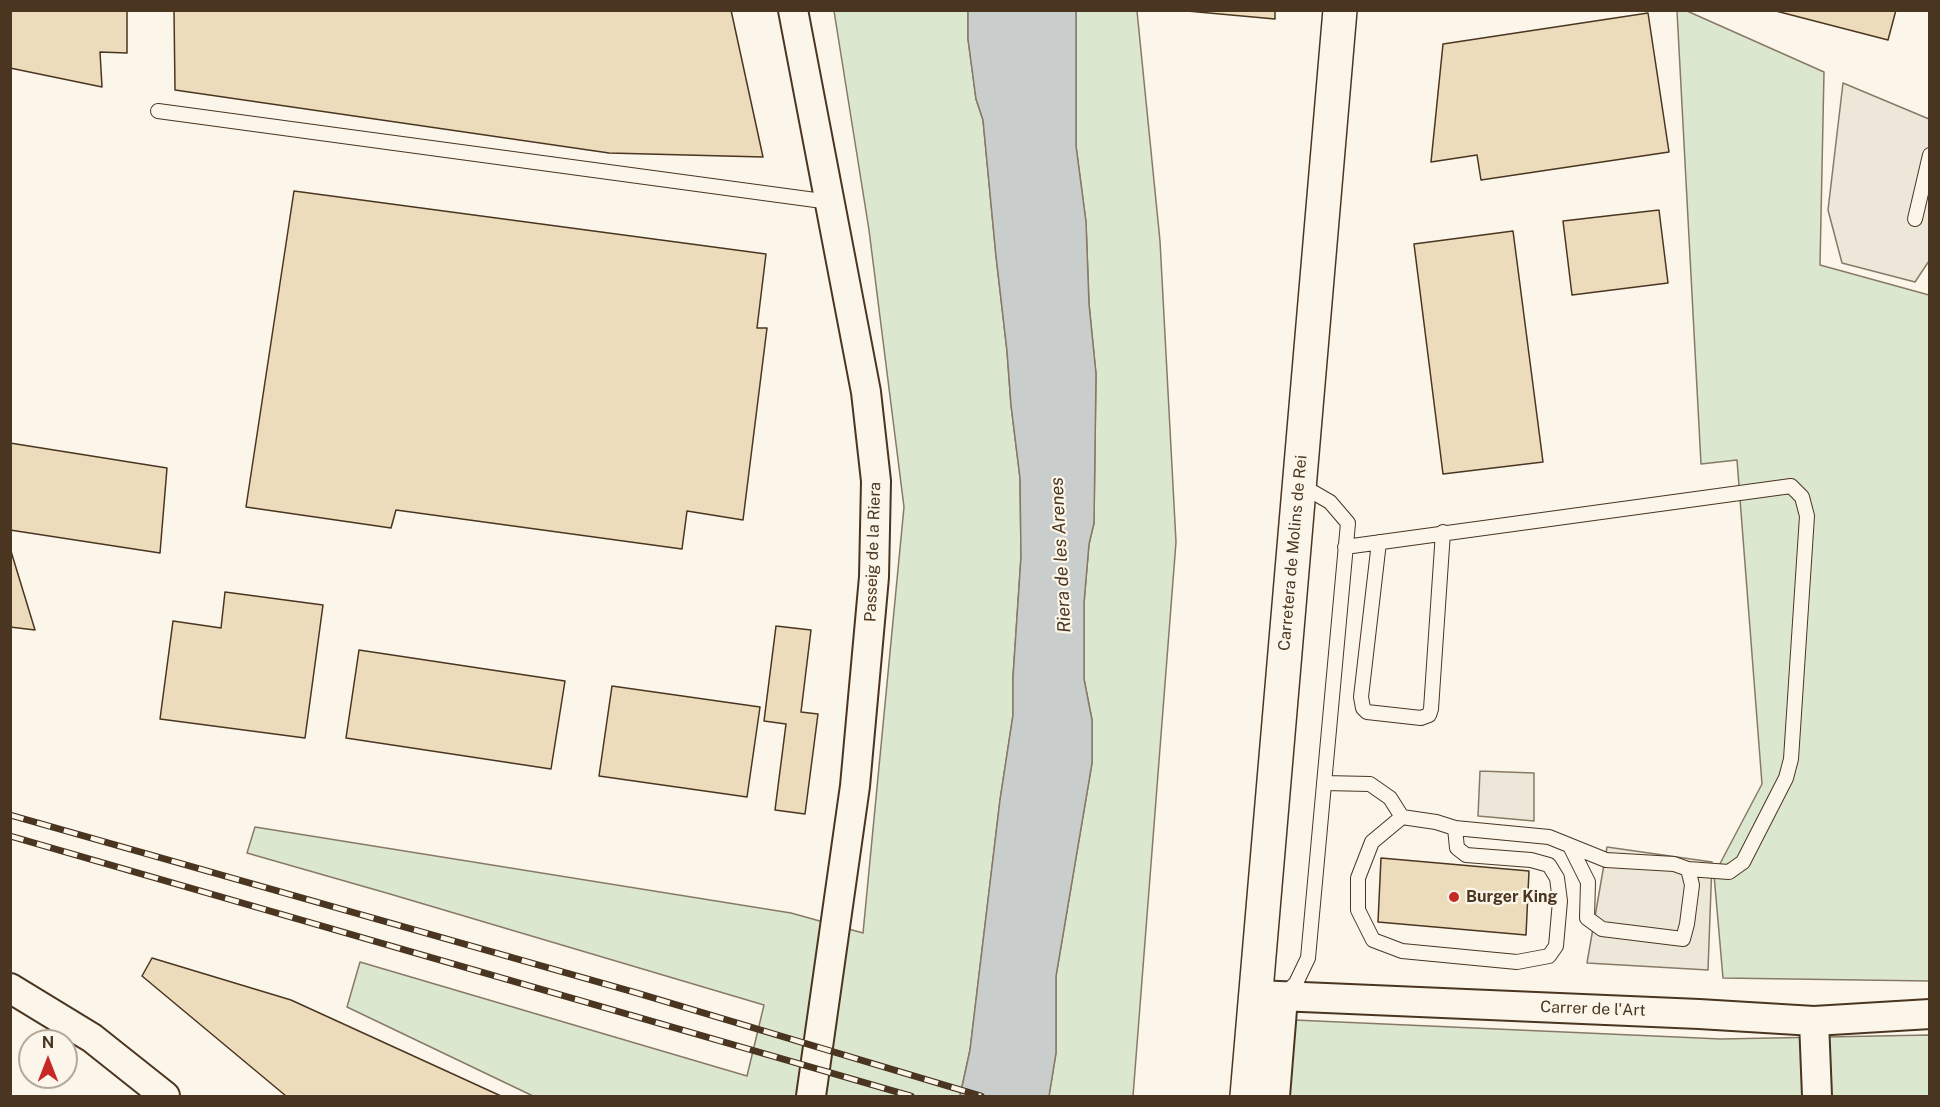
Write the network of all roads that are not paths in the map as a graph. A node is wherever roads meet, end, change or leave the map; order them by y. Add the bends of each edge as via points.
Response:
1 (794, 10) edge
2 (1340, 10) edge
3 (158, 111) dead end
4 (1929, 155) edge
5 (830, 202) junction
6 (1915, 219) dead end
7 (1299, 484) junction
8 (1443, 532) junction
9 (1379, 542) junction
10 (1346, 547) junction
11 (1324, 783) junction
12 (1402, 817) junction
13 (1455, 828) junction
14 (1571, 848) junction
15 (1688, 869) junction
16 (10, 988) edge
17 (1269, 996) junction
18 (1929, 1014) edge
19 (1814, 1021) junction
20 (165, 1096) edge
21 (811, 1096) edge
22 (1247, 1096) edge
23 (1275, 1096) edge
24 (1817, 1096) edge

1 - 5 street, Passeig de la Riera
2 - 7 main road, Carretera de Molins de Rei
3 - 5 lane
4 - 6 lane
5 - 21 street, Passeig de la Riera via 866,392 876,481 875,567 848,846
7 - 10 lane via 1330,502 1348,523
7 - 17 main road, Carretera de Molins de Rei
8 - 9 lane
8 - 9 lane via 1431,709 1429,715 1421,718 1367,712 1363,708 1361,697
8 - 15 lane via 1791,486 1802,497 1807,516 1791,759 1786,778 1743,862 1730,872
9 - 10 lane
10 - 11 lane
11 - 12 lane via 1370,784 1390,798
11 - 17 lane via 1308,958 1296,983
12 - 13 lane
12 - 13 lane via 1372,843 1358,878 1358,910 1373,940 1402,951 1517,962 1549,956 1556,946 1560,901 1557,878 1549,865 1466,855 1457,848
13 - 14 lane via 1549,837
14 - 15 lane via 1606,860 1674,864
14 - 15 lane via 1588,882 1587,918 1602,929 1683,939 1692,885
16 - 20 street via 92,1038
17 - 19 street, Carrer de l'Art
17 - 22 main road, Carretera de Molins de Rei
17 - 23 street, Carretera de Molins de Rei
18 - 19 street, Carrer de l'Art
19 - 24 street

